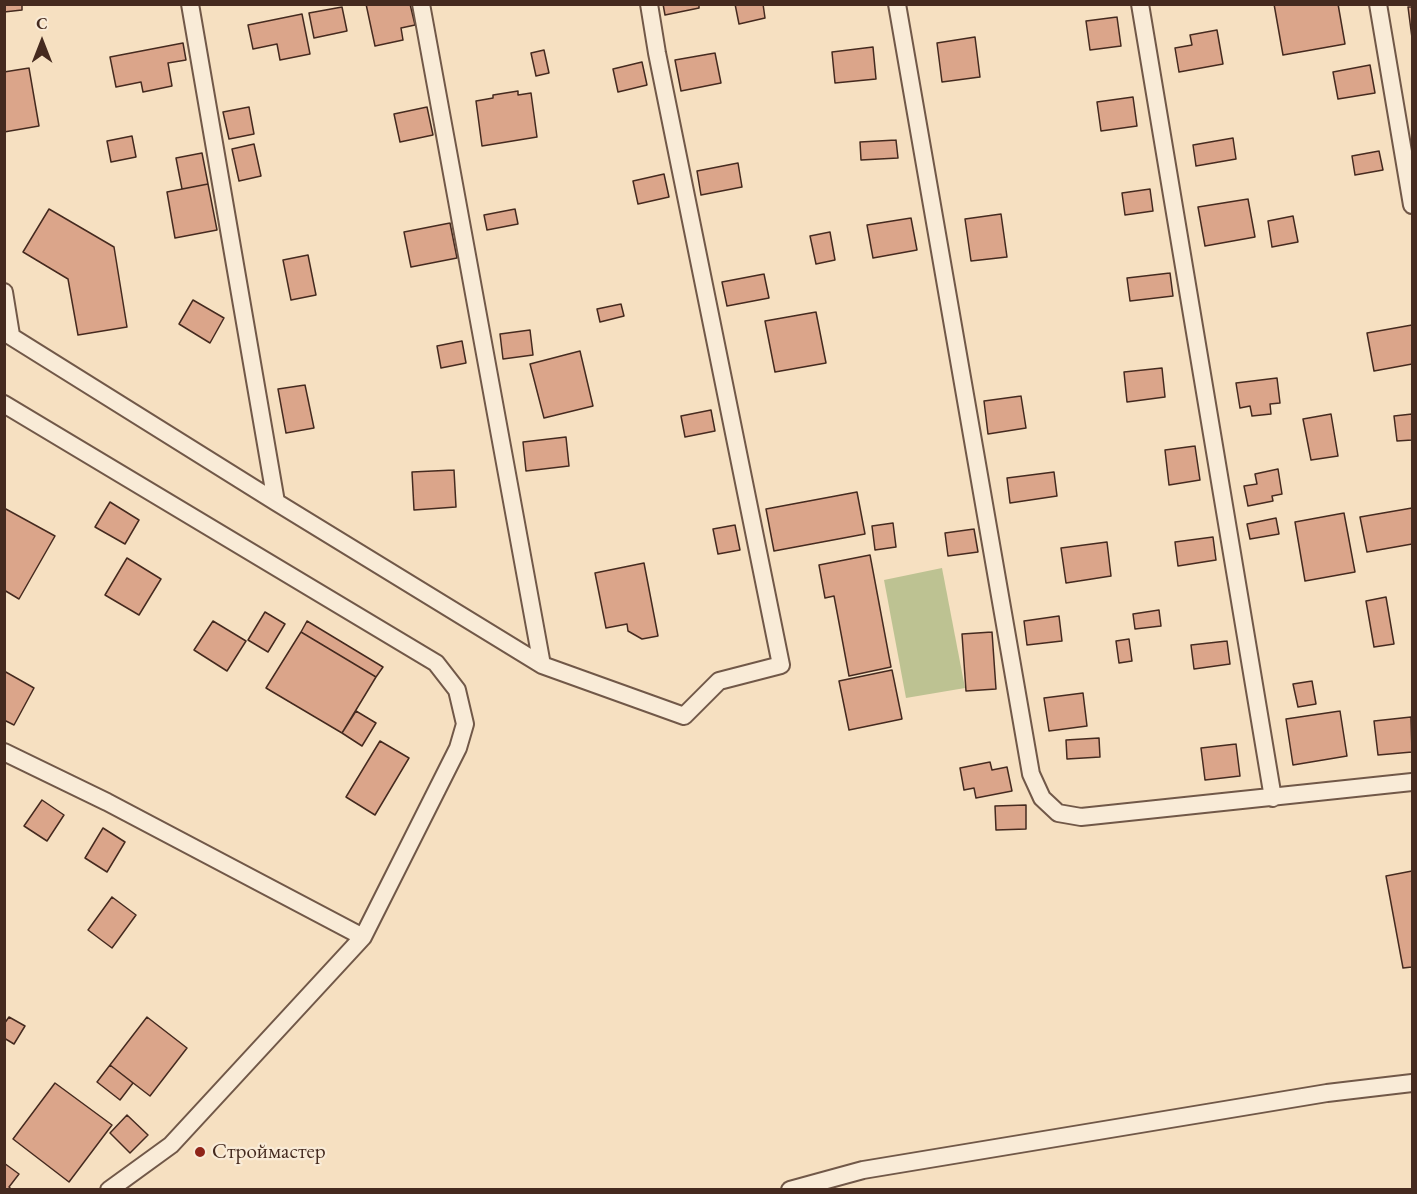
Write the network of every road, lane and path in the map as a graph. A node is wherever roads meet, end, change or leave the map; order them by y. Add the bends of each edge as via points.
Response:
1 (190, 4) edge
2 (421, 4) edge
3 (649, 4) edge
4 (897, 4) edge
5 (1140, 4) edge
6 (1378, 4) edge
7 (1413, 205) edge
8 (4, 292) edge
9 (8, 333) edge
10 (4, 404) edge
11 (276, 502) junction
12 (542, 665) junction
13 (4, 752) edge
14 (1413, 782) edge
15 (1273, 798) junction
16 (363, 937) junction
17 (1413, 1083) edge
18 (110, 1190) edge
19 (790, 1190) edge

1 - 11 lane
2 - 12 lane
3 - 12 lane via 781,665 719,681 684,716
4 - 15 lane via 1031,774 1042,798 1058,813 1081,817
5 - 15 lane
6 - 7 lane
8 - 9 lane
9 - 11 lane
10 - 16 lane via 436,663 457,690 465,724 458,748
11 - 12 lane
13 - 16 lane
14 - 15 lane
16 - 18 lane via 171,1145
17 - 19 lane via 1327,1093 863,1170

